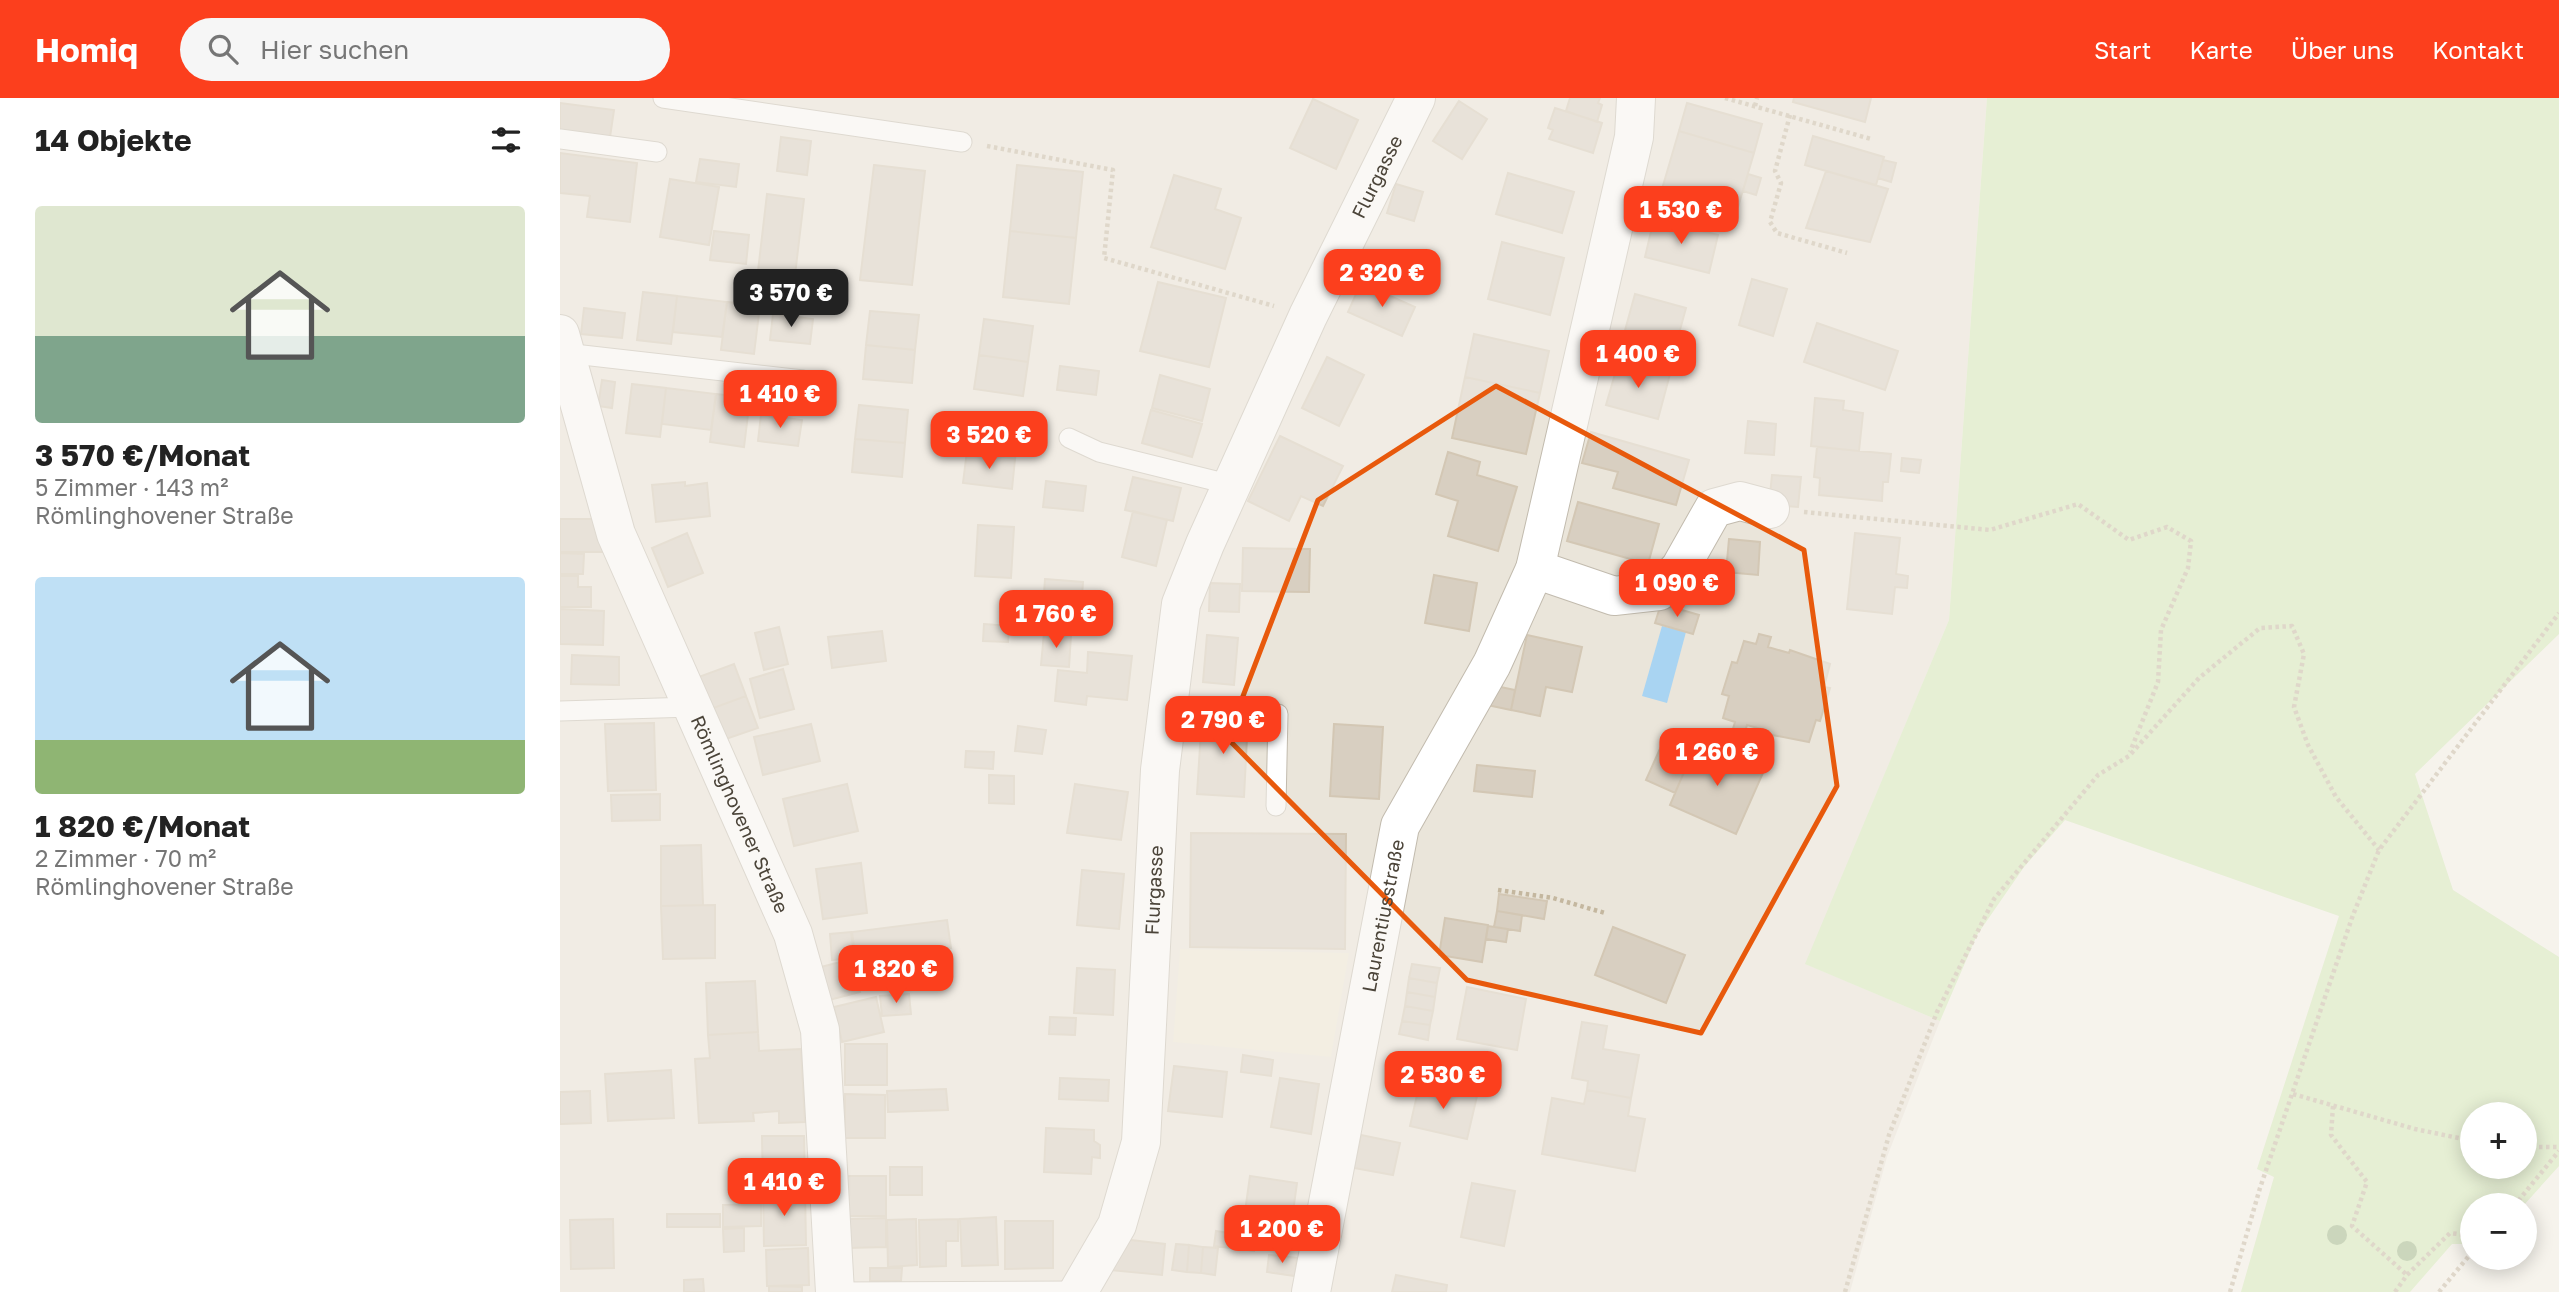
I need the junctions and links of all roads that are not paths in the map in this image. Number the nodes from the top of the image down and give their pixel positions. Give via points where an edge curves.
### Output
1 (663, 98) edge
2 (1416, 98) edge
3 (1636, 98) edge
4 (560, 139) edge
5 (962, 142) road end
6 (657, 152) dead end
7 (563, 343) edge
8 (803, 380) dead end
9 (1069, 438) dead end
10 (1232, 485) junction
11 (1770, 509) road end
12 (1535, 569) junction
13 (1167, 706) junction
14 (692, 707) junction
15 (560, 711) edge
16 (1276, 806) dead end
17 (835, 1292) edge
18 (1082, 1292) edge
19 (1311, 1292) edge

1 - 5 lane
2 - 10 street, Flurgasse via 1308,316
3 - 12 street, Laurentiusstraße via 1634,137
4 - 6 lane
7 - 8 lane, Römlinghovener Straße
7 - 14 street, Römlinghovener Straße via 616,534
9 - 10 lane via 1099,452
10 - 13 street, Flurgasse via 1181,604
11 - 12 street via 1740,501 1714,508 1680,568 1659,590 1614,596
12 - 19 street, Laurentiusstraße via 1492,664 1400,826
13 - 16 lane via 1278,714
13 - 18 street, Flurgasse via 1141,1142 1117,1225
14 - 15 lane
14 - 17 street, Römlinghovener Straße via 793,933 820,1030
17 - 18 lane

